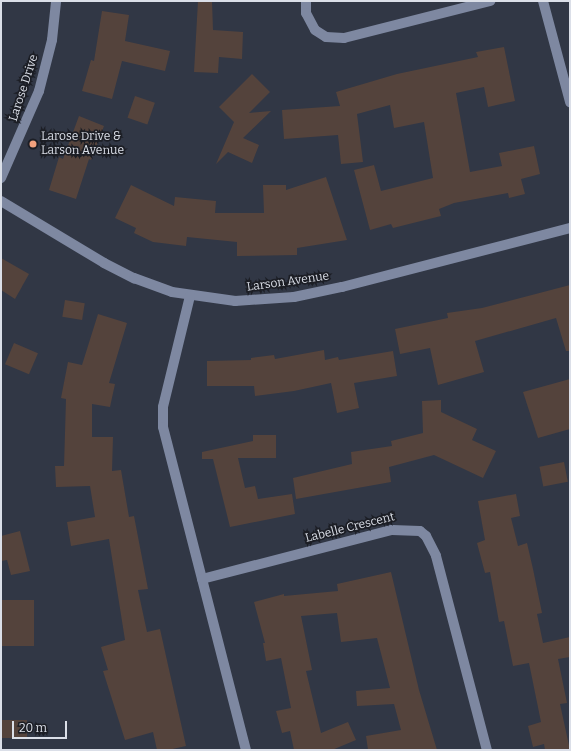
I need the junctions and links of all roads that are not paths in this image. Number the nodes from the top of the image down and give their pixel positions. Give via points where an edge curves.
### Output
1 (56, 1) edge
2 (306, 1) edge
3 (490, 1) edge
4 (543, 1) edge
5 (570, 102) edge
6 (1, 178) edge
7 (1, 201) edge
8 (570, 228) edge
9 (190, 296) junction
10 (202, 579) junction
11 (246, 750) edge
12 (487, 750) edge

1 - 6 street, Larose Drive via 52,40 39,91
2 - 3 street via 306,13 316,30 335,38 355,36
4 - 5 street
7 - 9 street, Larson Avenue via 118,270 172,292
8 - 9 street, Larson Avenue via 302,295 234,301
9 - 10 street via 163,417 165,440
10 - 11 street
10 - 12 street, Labelle Crescent via 392,530 420,531 426,536 436,556

